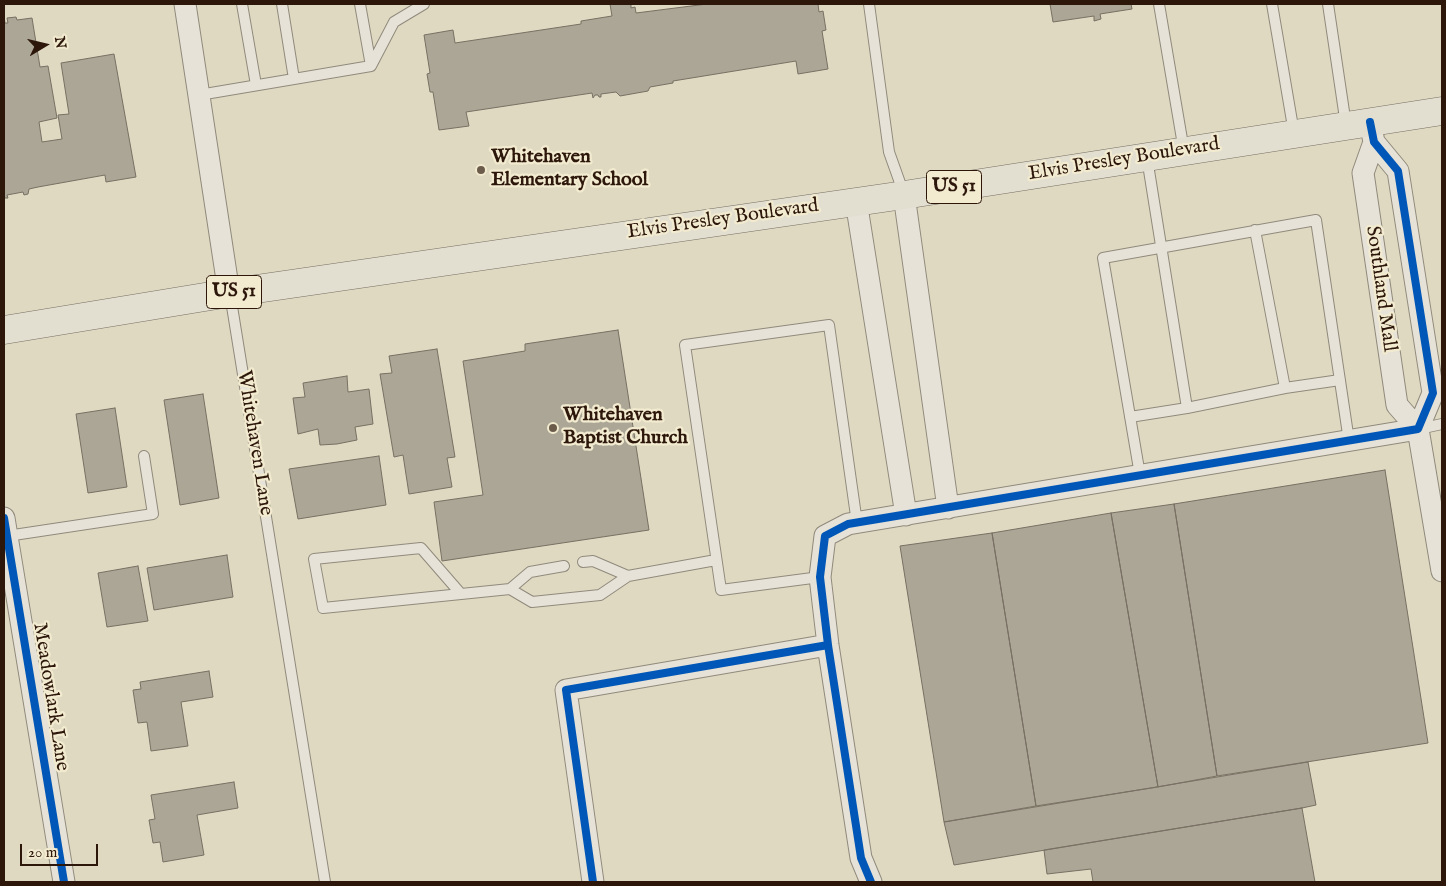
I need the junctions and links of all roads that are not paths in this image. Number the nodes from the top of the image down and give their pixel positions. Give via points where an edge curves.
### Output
1 (185, 4) edge
2 (242, 4) edge
3 (282, 4) edge
4 (360, 4) edge
5 (424, 4) edge
6 (869, 4) edge
7 (1159, 4) edge
8 (1272, 4) edge
9 (1328, 4) edge
10 (371, 66) junction
11 (294, 79) junction
12 (253, 86) junction
13 (199, 95) junction
14 (1442, 111) edge
15 (1364, 130) junction
16 (1294, 134) junction
17 (1184, 151) junction
18 (1147, 157) junction
19 (904, 194) junction
20 (856, 202) junction
21 (1255, 230) junction
22 (1161, 247) junction
23 (230, 293) junction
24 (4, 330) edge
25 (1340, 380) junction
26 (1286, 388) junction
27 (1187, 408) junction
28 (1130, 417) junction
29 (1442, 424) edge
30 (1418, 429) junction
31 (1349, 440) junction
32 (144, 456) dead end
33 (1140, 475) junction
34 (948, 508) junction
35 (906, 515) junction
36 (857, 523) junction
37 (5, 528) edge
38 (716, 560) junction
39 (584, 562) dead end
40 (564, 566) dead end
41 (1442, 571) edge
42 (628, 576) junction
43 (820, 577) junction
44 (510, 589) junction
45 (461, 594) junction
46 (828, 645) junction
47 (64, 882) edge
48 (325, 882) edge
49 (593, 882) edge
50 (871, 882) edge

1 - 13 street, Whitehaven Lane
2 - 12 lane
3 - 11 lane
4 - 10 lane
5 - 10 lane via 394,22
6 - 19 lane via 889,152
7 - 17 lane
8 - 16 lane
9 - 15 lane
10 - 11 lane
11 - 12 lane
12 - 13 lane
13 - 23 street, Whitehaven Lane
14 - 15 main road, Elvis Presley Boulevard / US 51
15 - 16 main road, Elvis Presley Boulevard / US 51
15 - 30 street, Southland Mall via 1363,173 1397,404
15 - 30 street, Southland Mall via 1398,171 1433,393
16 - 17 main road, Elvis Presley Boulevard / US 51
17 - 18 main road, Elvis Presley Boulevard / US 51
18 - 19 main road, Elvis Presley Boulevard / US 51
18 - 22 lane
19 - 20 main road, Elvis Presley Boulevard / US 51
19 - 34 street
20 - 23 main road, Elvis Presley Boulevard / US 51
20 - 35 street
21 - 22 lane
21 - 25 lane via 1316,220
21 - 26 lane
22 - 27 lane
22 - 28 lane via 1103,258
23 - 24 main road, Elvis Presley Boulevard / US 51
23 - 48 lane, Whitehaven Lane
25 - 26 lane
25 - 31 lane
26 - 27 lane
27 - 28 lane
28 - 33 lane
29 - 30 lane
30 - 31 street
30 - 41 street
31 - 33 street
32 - 37 lane via 153,514
33 - 34 street
34 - 35 street
35 - 36 street
36 - 38 lane via 830,325 685,345
36 - 43 street via 825,536
37 - 47 street, Meadowlark Lane
38 - 42 lane
38 - 43 lane via 721,590
39 - 42 lane via 593,561
40 - 44 lane via 530,572
42 - 44 lane via 600,595 532,602
43 - 46 street
44 - 45 lane
45 - 45 lane via 421,548 314,559 323,608
46 - 49 street via 566,690
46 - 50 street via 861,858

